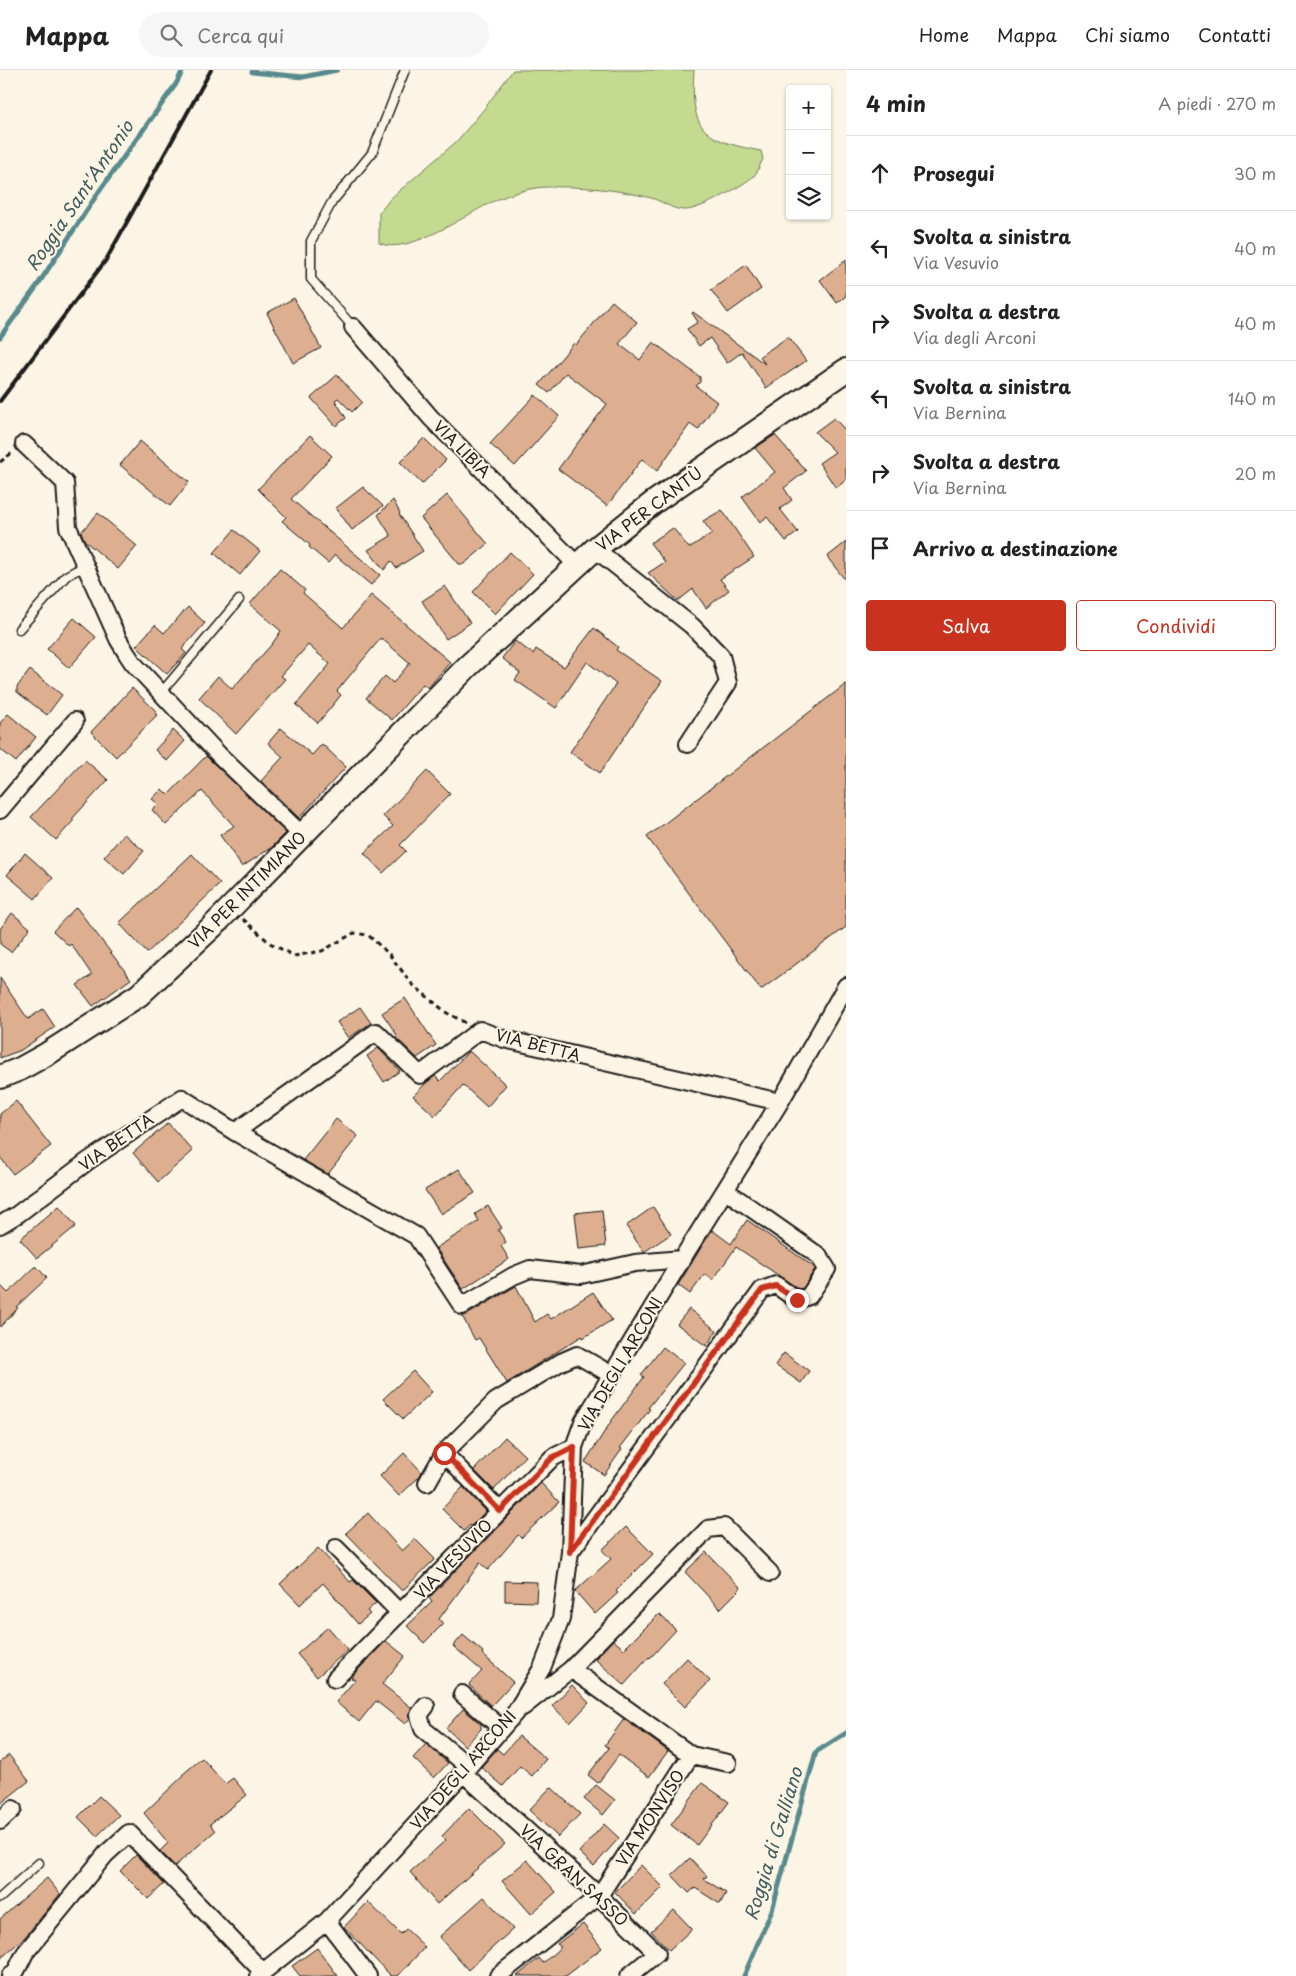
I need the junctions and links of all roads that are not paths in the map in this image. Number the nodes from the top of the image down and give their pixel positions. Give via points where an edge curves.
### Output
1 (405, 70) edge
2 (353, 327) joint
3 (846, 370) edge
4 (24, 444) dead end
5 (595, 549) junction
6 (577, 565) junction
7 (87, 569) junction
8 (239, 600) dead end
9 (19, 629) dead end
10 (467, 667) joint
11 (161, 693) junction
12 (75, 721) dead end
13 (688, 744) dead end
14 (0, 810) edge
15 (302, 836) junction
16 (846, 986) edge
17 (0, 1077) edge
18 (780, 1102) junction
19 (235, 1132) junction
20 (725, 1190) junction
21 (0, 1225) edge
22 (682, 1259) junction
23 (612, 1375) junction
24 (574, 1447) junction
25 (444, 1453) junction
26 (427, 1483) dead end
27 (500, 1511) junction
28 (336, 1548) dead end
29 (570, 1552) junction
30 (770, 1574) dead end
31 (400, 1613) junction
32 (572, 1669) junction
33 (336, 1679) dead end
34 (462, 1694) dead end
35 (426, 1706) dead end
36 (515, 1712) junction
37 (501, 1728) junction
38 (691, 1755) junction
39 (728, 1763) dead end
40 (465, 1770) junction
41 (13, 1809) dead end
42 (0, 1820) edge
43 (39, 1862) dead end
44 (599, 1896) junction
45 (0, 1898) edge
46 (327, 1921) junction
47 (261, 1974) edge
48 (10, 1976) edge
49 (368, 1976) edge
50 (498, 1976) edge
51 (630, 1976) edge

1 - 2 lane via 372,153 332,202 311,241 311,279
2 - 6 street, VIA LIBIA via 431,418
3 - 5 street, VIA PER CANTÙ via 654,502
4 - 7 street via 65,484 68,527
5 - 6 street, VIA PER CANTÙ
5 - 13 street via 692,626 721,656 728,683
6 - 10 street, VIA PER CANTÙ
7 - 9 lane via 66,576
7 - 11 street via 126,654
8 - 11 lane
10 - 15 street, VIA PER INTIMIANO
11 - 15 street
12 - 14 street
15 - 17 street, VIA PER INTIMIANO via 139,995 47,1054
16 - 18 street, VIA DEGLI ARCONI
18 - 19 street, VIA BETTA via 480,1030 420,1075 376,1032
18 - 20 street, VIA DEGLI ARCONI
19 - 21 street, VIA BETTA via 182,1098
19 - 22 street, VIA BETTA via 416,1236 462,1306 530,1269 581,1275 635,1263
20 - 22 street, VIA DEGLI ARCONI
20 - 29 street via 819,1256 827,1269 809,1296 797,1300 776,1286 762,1290
22 - 23 street, VIA DEGLI ARCONI
23 - 24 street, VIA DEGLI ARCONI via 583,1422
23 - 25 street via 577,1356 561,1362 496,1401
24 - 27 street, VIA VESUVIO via 552,1458
24 - 29 street, VIA DEGLI ARCONI
25 - 26 street
25 - 27 street
27 - 31 street, VIA VESUVIO
28 - 31 street, VIA VESUVIO
29 - 36 street, VIA DEGLI ARCONI via 561,1620 542,1668
30 - 32 street via 724,1528 708,1529
31 - 33 street, VIA VESUVIO
32 - 36 street
32 - 38 street, VIA MONVISO
34 - 37 street
35 - 40 street, VIA GRAN SASSO via 419,1714 423,1729
36 - 37 street, VIA DEGLI ARCONI
37 - 40 street, VIA DEGLI ARCONI
38 - 39 street
38 - 44 street, VIA MONVISO
40 - 44 street, VIA GRAN SASSO
40 - 46 street, VIA DEGLI ARCONI
41 - 42 street
43 - 45 lane
44 - 50 street, VIA MONVISO
44 - 51 street, VIA GRAN SASSO via 657,1953
46 - 47 street, VIA DEGLI ARCONI
46 - 49 street
47 - 48 street via 129,1832 106,1854

